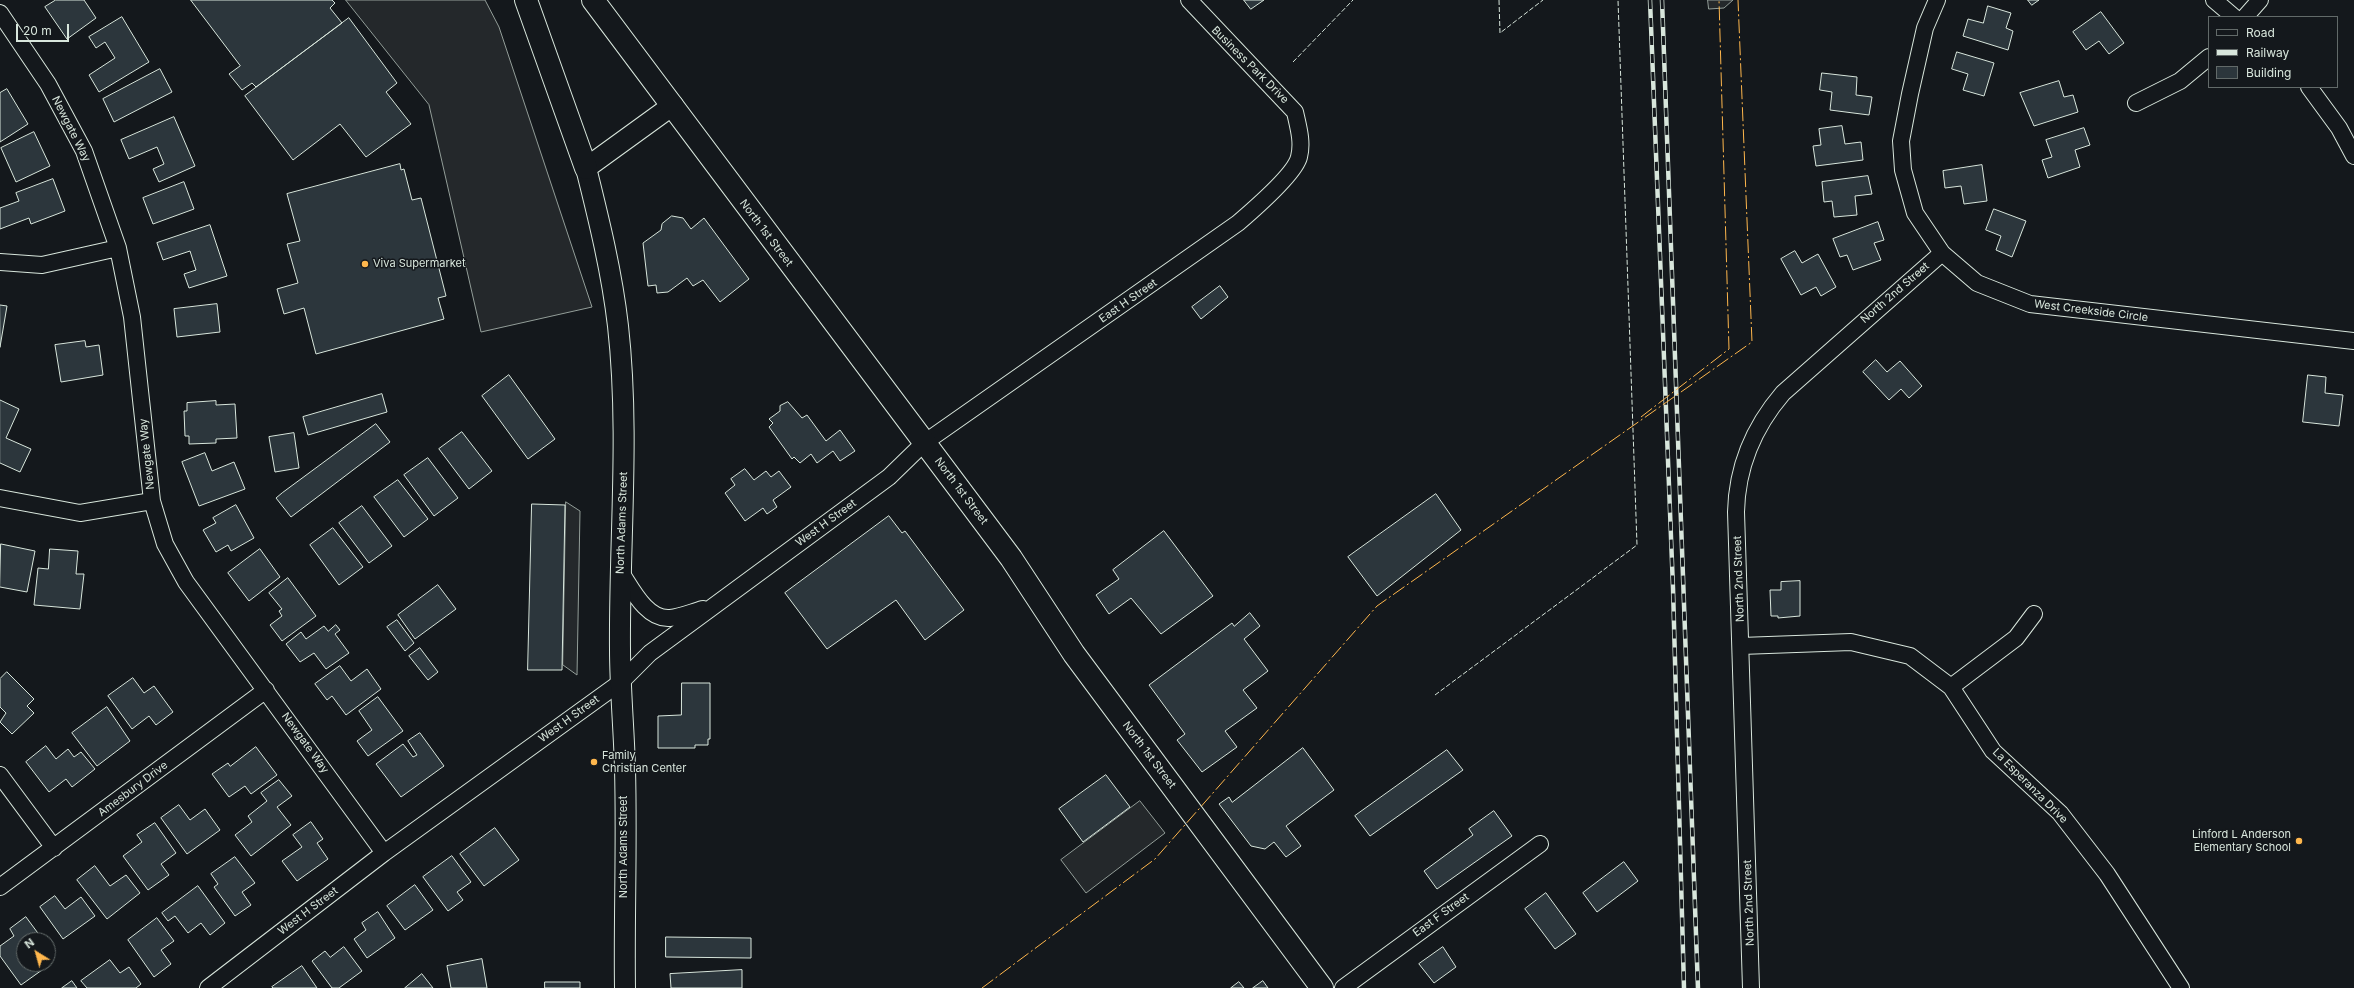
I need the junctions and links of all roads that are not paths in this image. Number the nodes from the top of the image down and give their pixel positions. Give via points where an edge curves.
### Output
1 (526, 0) edge
2 (593, 0) edge
3 (1189, 0) edge
4 (1937, 0) edge
5 (2214, 0) edge
6 (2260, 0) edge
7 (0, 13) edge
8 (2233, 16) edge
9 (2246, 16) edge
10 (2208, 58) edge
11 (2310, 88) edge
12 (2136, 103) dead end
13 (672, 105) junction
14 (1300, 135) joint
15 (2354, 156) edge
16 (586, 168) junction
17 (118, 248) junction
18 (1942, 253) junction
19 (0, 262) edge
20 (2354, 341) edge
21 (924, 443) junction
22 (0, 498) edge
23 (152, 501) junction
24 (620, 571) junction
25 (712, 606) junction
26 (2034, 614) dead end
27 (1741, 646) junction
28 (621, 682) junction
29 (1951, 687) junction
30 (266, 690) junction
31 (0, 776) edge
32 (1540, 844) dead end
33 (54, 848) junction
34 (384, 854) junction
35 (0, 888) edge
36 (208, 988) edge
37 (625, 988) edge
38 (1322, 988) edge
39 (1343, 988) edge
40 (1751, 988) edge
41 (2181, 988) edge

1 - 16 main road
2 - 13 main road, North 1st Street
3 - 14 street, Business Park Drive via 1240,56 1286,101 1295,112
4 - 18 street, West Creekside Circle via 1924,28 1902,141 1903,170 1915,213
5 - 8 street
6 - 9 street
7 - 17 street, Newgate Way via 48,84 84,151
10 - 12 street via 2180,81
11 - 15 street via 2339,128
13 - 16 street
13 - 21 main road, North 1st Street
14 - 21 street, East H Street via 1299,158 1274,190 1238,223
16 - 24 street, North Adams Street via 603,236 618,326 625,485
17 - 19 street via 42,265
17 - 23 street, Newgate Way via 132,317
18 - 20 street, West Creekside Circle via 1977,283 2030,304
18 - 27 street, North 2nd Street via 1788,389 1762,421 1741,468 1737,498
21 - 25 street, West H Street via 889,477
21 - 38 main road, North 1st Street via 1011,558 1074,654
22 - 23 street via 80,512
23 - 30 street, Newgate Way via 165,544 186,582
24 - 25 street via 643,604 658,615 669,618
24 - 28 street, North Adams Street
25 - 28 street, West H Street via 650,653
26 - 29 street via 2016,638
27 - 29 street, La Esperanza Drive via 1850,642 1910,656
27 - 40 street, North 2nd Street
28 - 34 street, West H Street
28 - 37 street, North Adams Street via 625,770
29 - 41 street, La Esperanza Drive via 1993,751 2060,813 2108,874
30 - 33 street, Amesbury Drive
30 - 34 street, Newgate Way
31 - 33 street
32 - 39 street, East F Street
33 - 35 street, Amesbury Drive
34 - 36 street, West H Street

